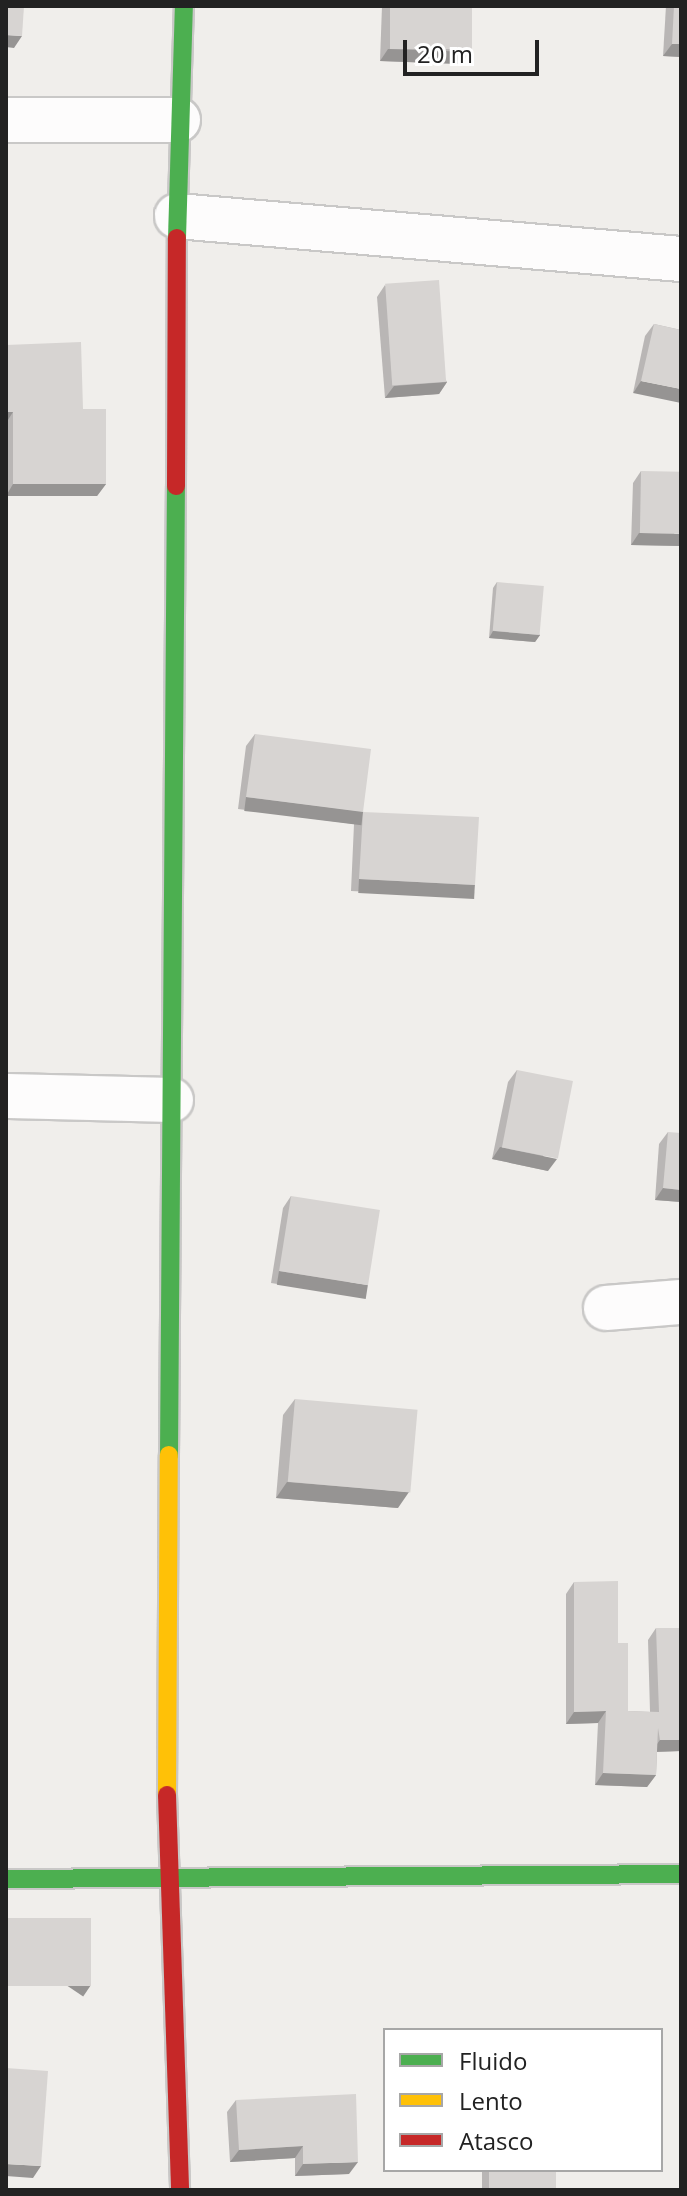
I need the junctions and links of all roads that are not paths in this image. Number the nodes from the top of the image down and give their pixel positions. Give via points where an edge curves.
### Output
1 (184, 6) edge
2 (6, 120) edge
3 (178, 120) junction
4 (177, 216) junction
5 (681, 259) edge
6 (6, 1096) edge
7 (171, 1100) junction
8 (681, 1302) edge
9 (606, 1308) dead end
10 (681, 1874) edge
11 (6, 1879) edge
12 (166, 1879) junction
13 (180, 2190) edge

1 - 3 street
2 - 3 street
3 - 4 street
4 - 5 street
4 - 7 street
6 - 7 street
7 - 12 street
8 - 9 street
10 - 12 street
11 - 12 street
12 - 13 street

